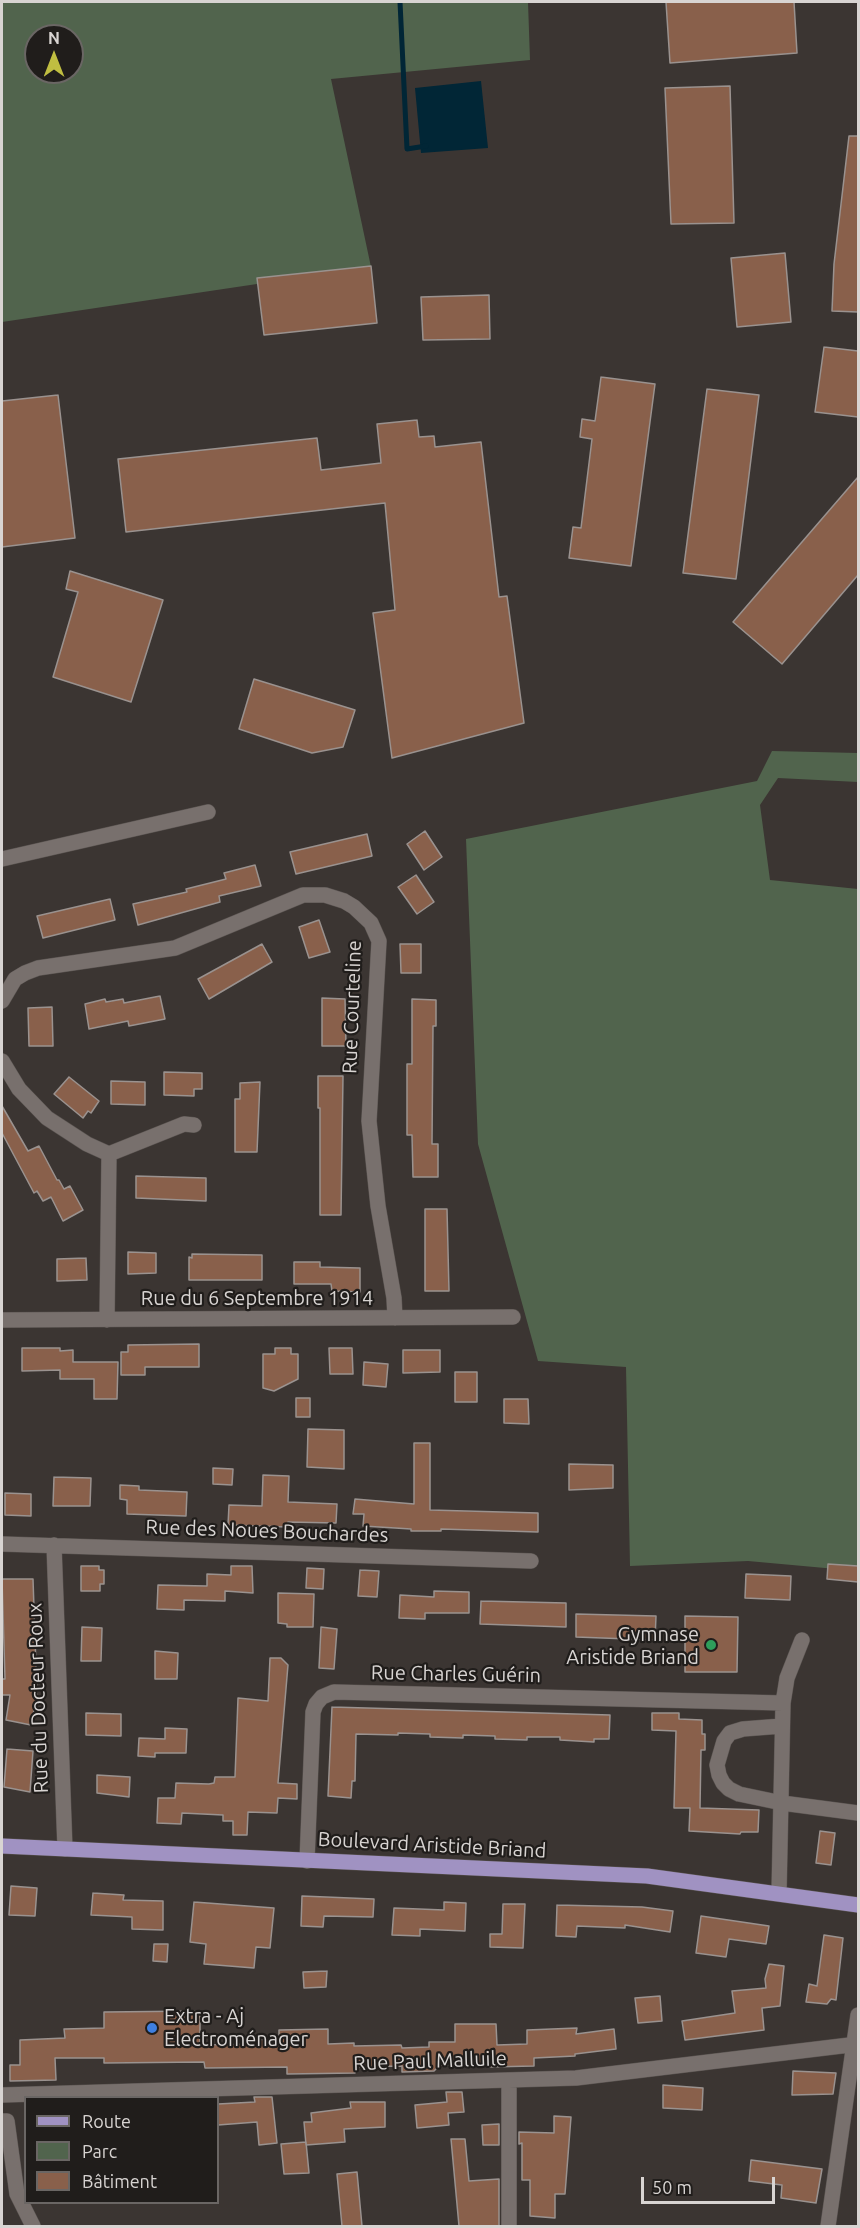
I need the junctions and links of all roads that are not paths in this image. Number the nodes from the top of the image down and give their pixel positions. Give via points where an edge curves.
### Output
1 (208, 812) dead end
2 (2, 859) edge
3 (2, 1001) edge
4 (2, 1061) edge
5 (194, 1125) dead end
6 (109, 1154) junction
7 (513, 1317) dead end
8 (395, 1318) junction
9 (2, 1320) edge
10 (107, 1320) junction
11 (2, 1544) edge
12 (54, 1545) junction
13 (531, 1561) dead end
14 (802, 1640) dead end
15 (783, 1702) junction
16 (782, 1726) junction
17 (782, 1803) junction
18 (858, 1813) edge
19 (2, 1846) edge
20 (65, 1849) junction
21 (307, 1860) junction
22 (779, 1893) junction
23 (858, 1905) edge
24 (858, 2015) edge
25 (856, 2044) edge
26 (509, 2080) junction
27 (2, 2095) edge
28 (2, 2121) edge
29 (33, 2226) edge
30 (509, 2226) edge
31 (828, 2226) edge

1 - 2 street
3 - 8 street, Rue Courteline via 15,979 38,968 175,948 303,895 325,895 354,907 371,923 379,941 369,1121
4 - 6 street via 19,1089 47,1118
5 - 6 street via 184,1124
6 - 10 street
7 - 8 street, Rue du 6 Septembre 1914
8 - 10 street, Rue du 6 Septembre 1914
9 - 10 street, Rue du 6 Septembre 1914
11 - 12 street, Rue des Noues Bouchardes
12 - 13 street, Rue des Noues Bouchardes
12 - 20 street, Rue du Docteur Roux
14 - 15 street via 787,1678
15 - 16 street
15 - 21 street, Rue Charles Guérin via 334,1692 322,1697 313,1712
16 - 17 street
16 - 17 street via 730,1733 717,1765 729,1789
17 - 18 street
17 - 22 street
19 - 20 main road, Boulevard Aristide Briand
20 - 21 main road, Boulevard Aristide Briand
21 - 22 main road, Boulevard Aristide Briand via 647,1876
22 - 23 main road, Boulevard Aristide Briand
24 - 25 street
25 - 26 street, Rue Paul Malluile via 576,2078
25 - 31 street
26 - 27 street, Rue Paul Malluile
26 - 30 street
28 - 29 street via 8,2121 17,2194

